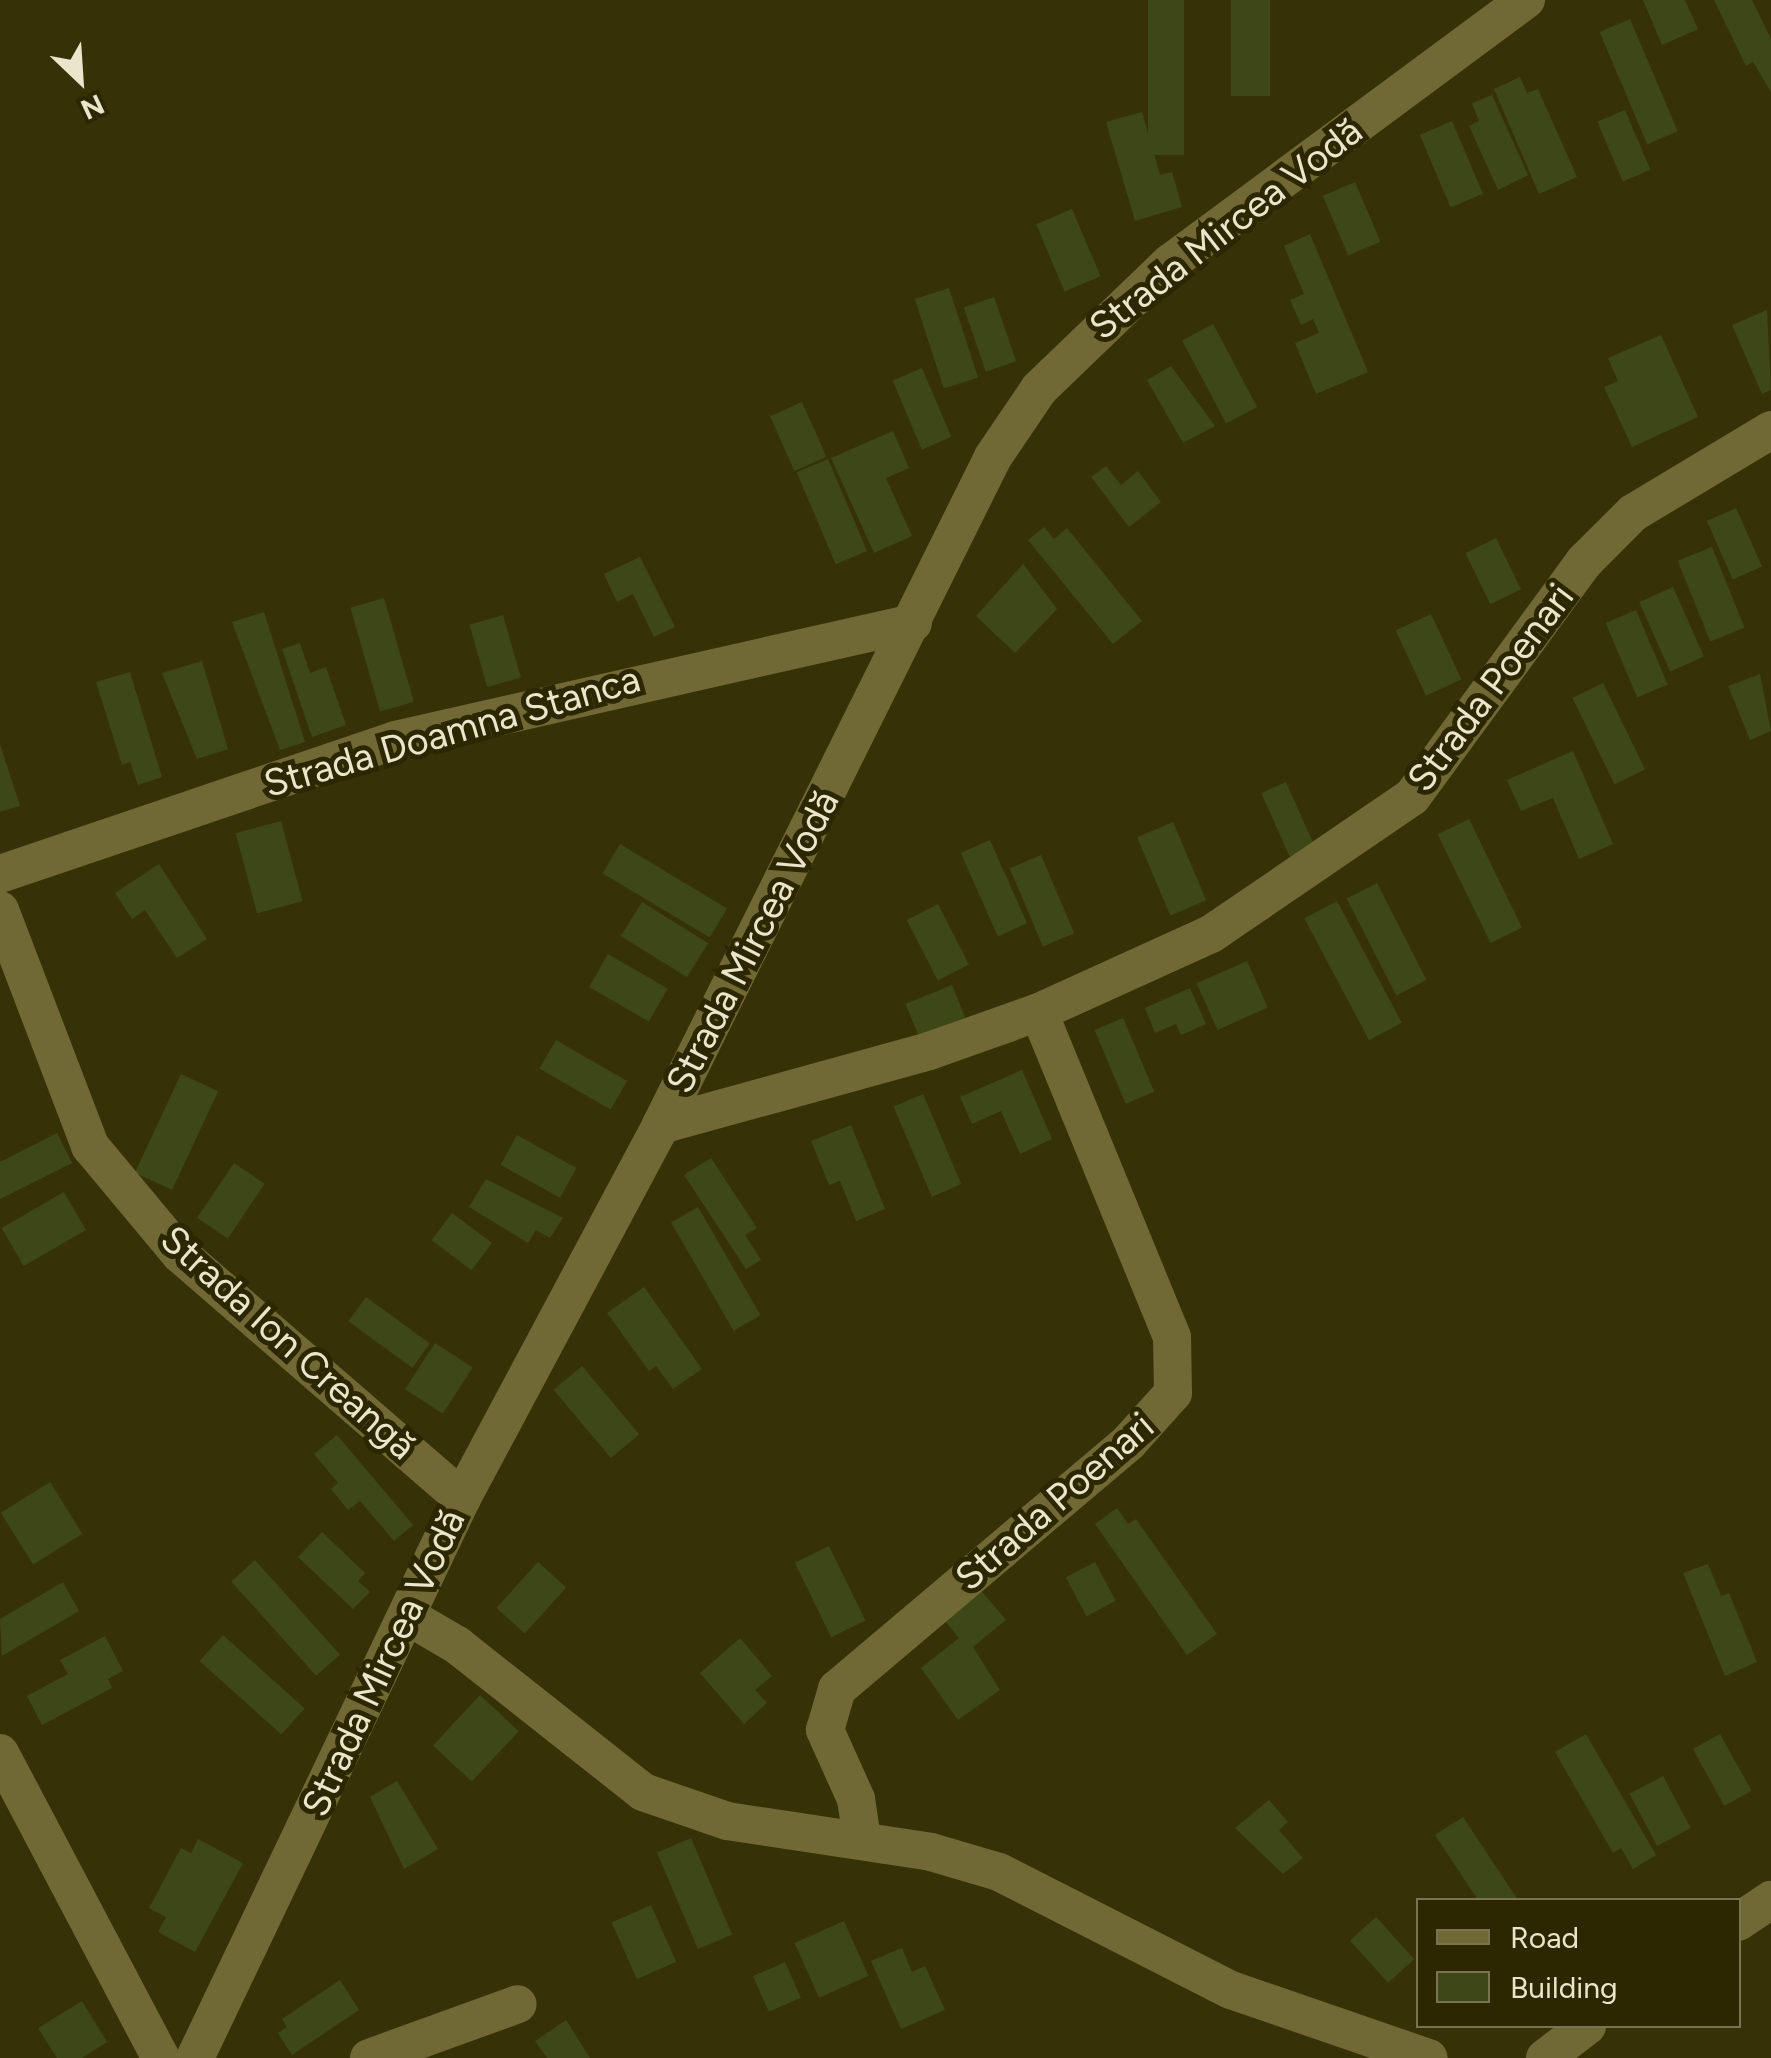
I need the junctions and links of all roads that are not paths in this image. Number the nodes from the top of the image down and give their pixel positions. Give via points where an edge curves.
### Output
1 (1526, 0) edge
2 (1771, 430) edge
3 (912, 623) junction
4 (0, 874) edge
5 (0, 910) edge
6 (1039, 1012) junction
7 (662, 1125) junction
8 (462, 1498) junction
9 (409, 1617) junction
10 (0, 1753) edge
11 (862, 1839) junction
12 (1771, 1900) edge
13 (1741, 1920) edge
14 (518, 2004) dead end
15 (1584, 2028) edge
16 (161, 2058) edge
17 (195, 2058) edge
18 (368, 2058) edge
19 (1429, 2058) edge
20 (1545, 2058) edge

1 - 3 street, Strada Mircea Vodă via 1170,263 1087,336 1039,389 993,458
2 - 6 street, Strada Poenari via 1634,514 1585,560 1442,766 1356,842 1211,934
3 - 4 street, Strada Doamna Stanca via 394,740
3 - 7 street, Strada Mircea Vodă
5 - 8 street, Strada Ion Creangă via 90,1146 180,1254
6 - 7 street, Strada Poenari
6 - 11 street, Strada Poenari via 1172,1337 1174,1392 1128,1442 837,1688 826,1730 856,1799
7 - 8 street, Strada Mircea Vodă
8 - 9 street, Strada Mircea Vodă
9 - 11 street via 458,1645 643,1792 726,1821
9 - 17 street, Strada Mircea Vodă
10 - 16 street
11 - 19 street via 999,1872 1231,1990
12 - 13 street
14 - 18 street
15 - 20 street

